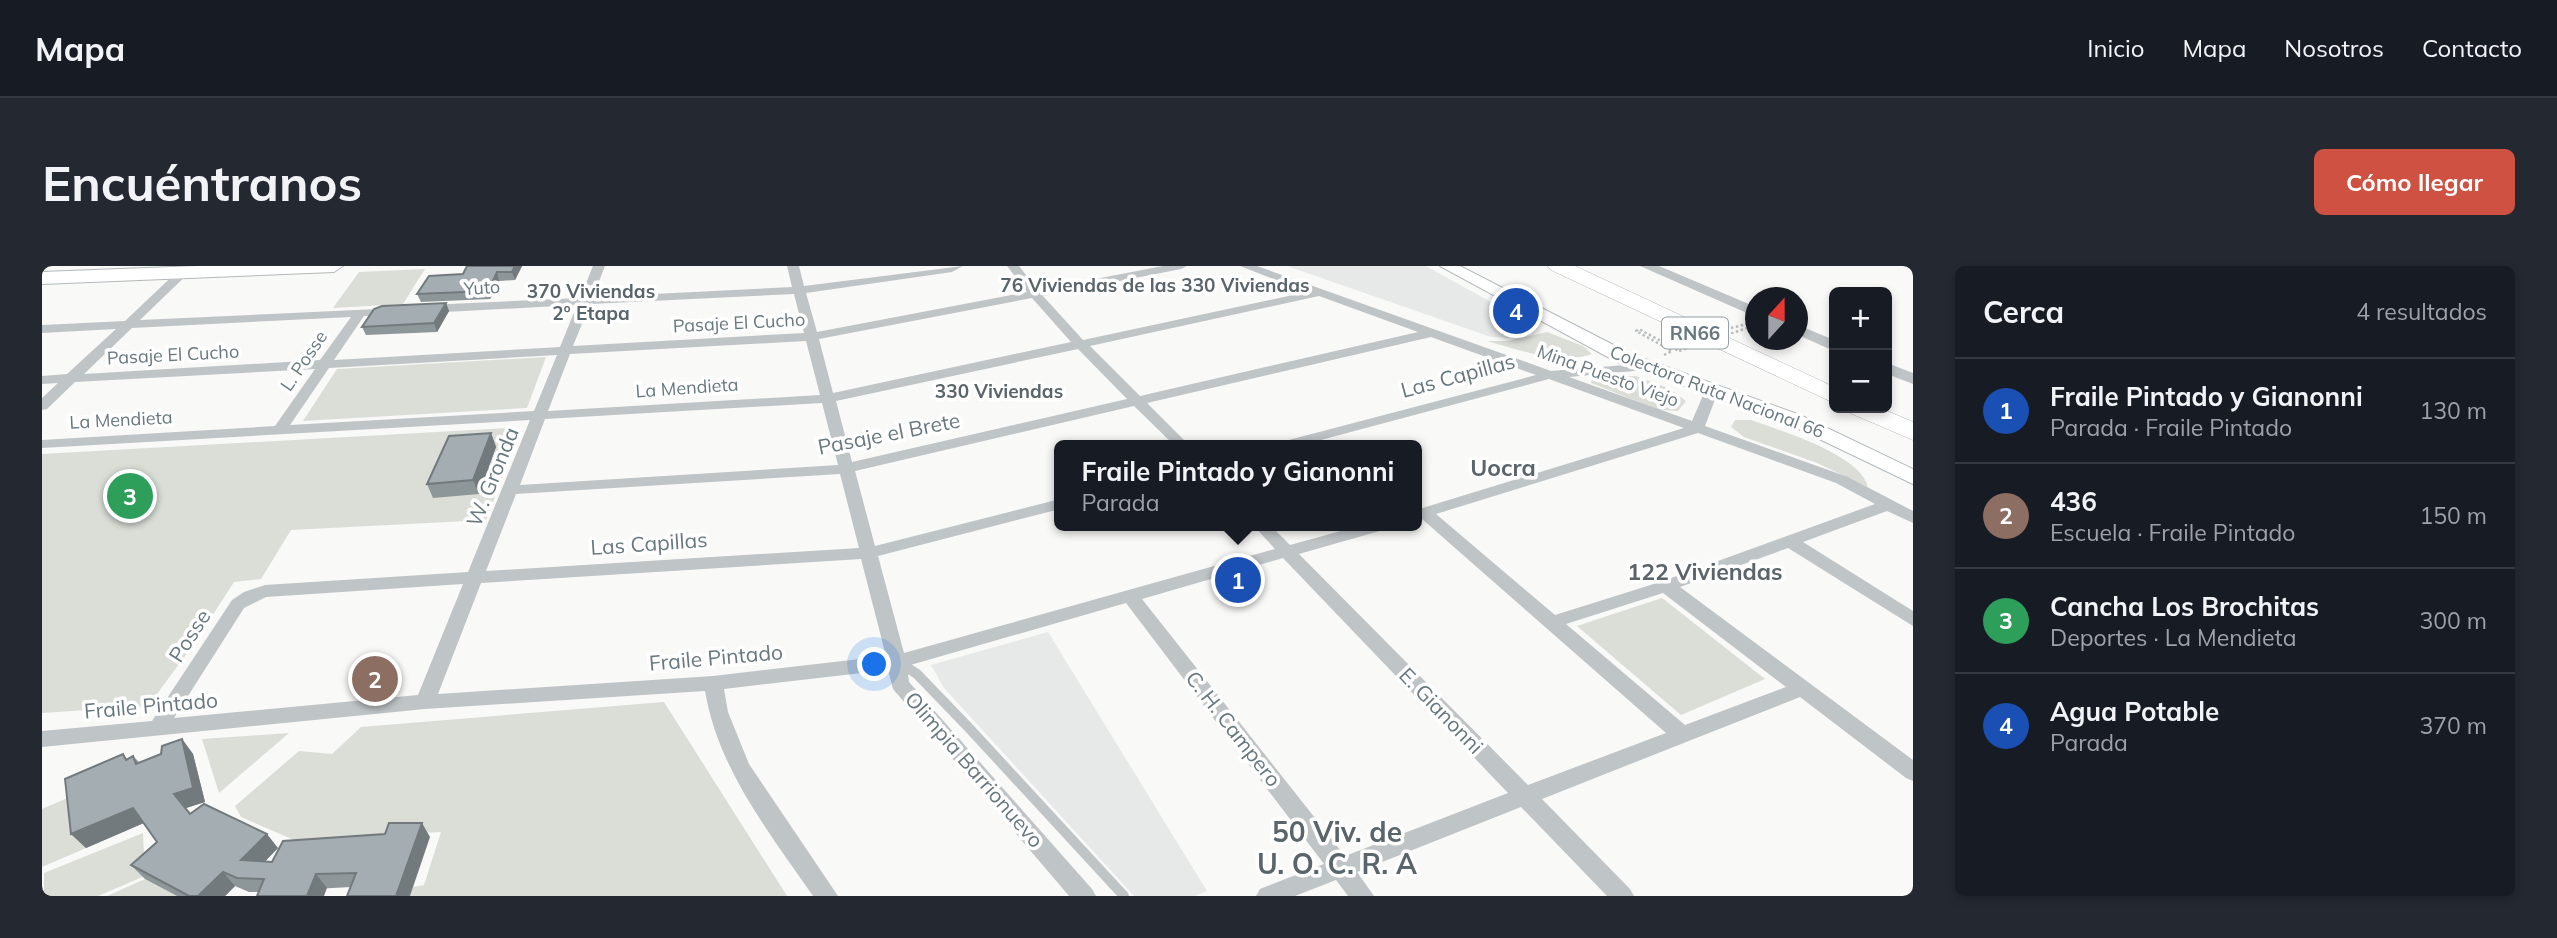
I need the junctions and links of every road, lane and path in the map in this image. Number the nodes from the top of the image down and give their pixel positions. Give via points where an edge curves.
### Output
1 (334, 266) edge
2 (599, 266) edge
3 (793, 266) edge
4 (957, 266) edge
5 (1013, 266) edge
6 (1181, 266) edge
7 (1246, 266) edge
8 (1448, 266) edge
9 (1558, 266) edge
10 (1585, 266) edge
11 (1647, 266) edge
12 (186, 269) edge
13 (42, 278) edge
14 (799, 290) junction
15 (1323, 292) junction
16 (1034, 294) junction
17 (585, 299) junction
18 (359, 314) junction
19 (1745, 315) edge
20 (1745, 323) edge
21 (126, 324) junction
22 (1745, 324) edge
23 (42, 329) edge
24 (1722, 331) junction
25 (1434, 332) junction
26 (1808, 335) edge
27 (810, 337) junction
28 (1829, 344) edge
29 (1082, 346) junction
30 (568, 350) junction
31 (1665, 354) dead end
32 (325, 365) junction
33 (1645, 366) junction
34 (1892, 370) edge
35 (1550, 375) junction
36 (71, 379) junction
37 (1829, 379) edge
38 (1913, 379) edge
39 (42, 380) edge
40 (1712, 389) junction
41 (1829, 394) edge
42 (826, 399) junction
43 (1137, 400) junction
44 (42, 406) edge
45 (1892, 407) edge
46 (1871, 413) edge
47 (1913, 416) edge
48 (541, 417) junction
49 (280, 429) junction
50 (1696, 429) junction
51 (1913, 432) edge
52 (1177, 440) edge
53 (1305, 440) edge
54 (42, 444) edge
55 (844, 469) junction
56 (1913, 477) edge
57 (510, 490) junction
58 (1054, 505) edge
59 (1888, 505) junction
60 (1422, 514) edge
61 (1422, 515) edge
62 (1913, 518) edge
63 (1267, 531) edge
64 (1358, 531) edge
65 (1788, 540) junction
66 (1286, 550) junction
67 (868, 553) junction
68 (476, 578) junction
69 (1667, 586) junction
70 (1130, 596) junction
71 (238, 604) joint
72 (1913, 620) edge
73 (1552, 622) junction
74 (897, 662) junction
75 (713, 683) junction
76 (1800, 688) junction
77 (425, 702) junction
78 (157, 729) junction
79 (1681, 734) junction
80 (42, 739) edge
81 (1913, 772) edge
82 (1524, 796) junction
83 (1339, 867) junction
84 (826, 896) edge
85 (1084, 896) edge
86 (1124, 896) edge
87 (1268, 896) edge
88 (1362, 896) edge
89 (1622, 896) edge

1 - 12 main road
2 - 17 street, W. Gronda
3 - 14 street, Olimpia Barrionuevo
4 - 14 street, Yuto
5 - 16 street
6 - 16 street, Pasaje El Cucho
7 - 15 street, Mina Puesto Viejo
8 - 33 main road, Colectora Ruta Nacional 66
9 - 41 highway, RN66
10 - 24 highway, RN66
11 - 19 street
12 - 13 main road
12 - 21 street
14 - 17 street, Yuto
14 - 27 street, Olimpia Barrionuevo
15 - 25 street, Mina Puesto Viejo
15 - 29 street, La Mendieta
16 - 27 street, Pasaje El Cucho
16 - 29 street
17 - 18 street, Yuto
17 - 30 street, W. Gronda
18 - 21 street, Yuto
18 - 32 street, L. Posse
20 - 24 path
21 - 23 street, Yuto
21 - 36 street
22 - 31 path, bridge via 1679,351 1636,331 1672,351
24 - 37 highway, RN66
25 - 35 street, Mina Puesto Viejo
25 - 43 street, Pasaje el Brete
26 - 28 street
27 - 30 street, Pasaje El Cucho
27 - 42 street, Olimpia Barrionuevo
29 - 42 street, La Mendieta
29 - 43 street
30 - 32 street, Pasaje El Cucho
30 - 48 street, W. Gronda
32 - 36 street, Pasaje El Cucho
32 - 49 street, L. Posse
33 - 35 street, Las Capillas
33 - 40 main road, Colectora Ruta Nacional 66
34 - 38 street
35 - 50 street, Mina Puesto Viejo
35 - 53 street, Las Capillas
36 - 39 street, Pasaje El Cucho
36 - 44 street
40 - 50 street
40 - 56 main road, Colectora Ruta Nacional 66 via 1809,426
42 - 48 street, La Mendieta
42 - 55 street, Olimpia Barrionuevo
43 - 52 street
43 - 55 street, Pasaje el Brete
45 - 47 highway
46 - 51 highway
48 - 49 street, La Mendieta
48 - 57 street, W. Gronda
49 - 54 street, La Mendieta
50 - 59 street, Mina Puesto Viejo via 1842,480
50 - 60 street
55 - 57 street, Pasaje el Brete
55 - 67 street, Olimpia Barrionuevo
57 - 68 street, W. Gronda
58 - 67 street, Las Capillas
59 - 62 street, Mina Puesto Viejo
59 - 65 street
61 - 73 street
63 - 66 street, E. Gianonni
64 - 66 street, Fraile Pintado
65 - 69 street
65 - 72 street
66 - 70 street, Fraile Pintado
66 - 82 street, E. Gianonni
67 - 68 street, Las Capillas
67 - 74 street, Olimpia Barrionuevo
68 - 71 street, Las Capillas via 265,591
68 - 77 street, W. Gronda
69 - 73 street
69 - 76 street
70 - 74 street, Fraile Pintado
70 - 83 street, C. H. Campero
71 - 78 street, Posse
73 - 79 street
74 - 75 street, Fraile Pintado
74 - 85 street, Olimpia Barrionuevo via 900,684
74 - 86 lane via 917,674
75 - 77 street, Fraile Pintado
75 - 84 street via 719,725 738,764
76 - 79 street
76 - 81 street
77 - 78 street, Fraile Pintado
78 - 80 street, Fraile Pintado
79 - 82 street
82 - 83 street
82 - 89 street, E. Gianonni
83 - 87 street
83 - 88 street, C. H. Campero

